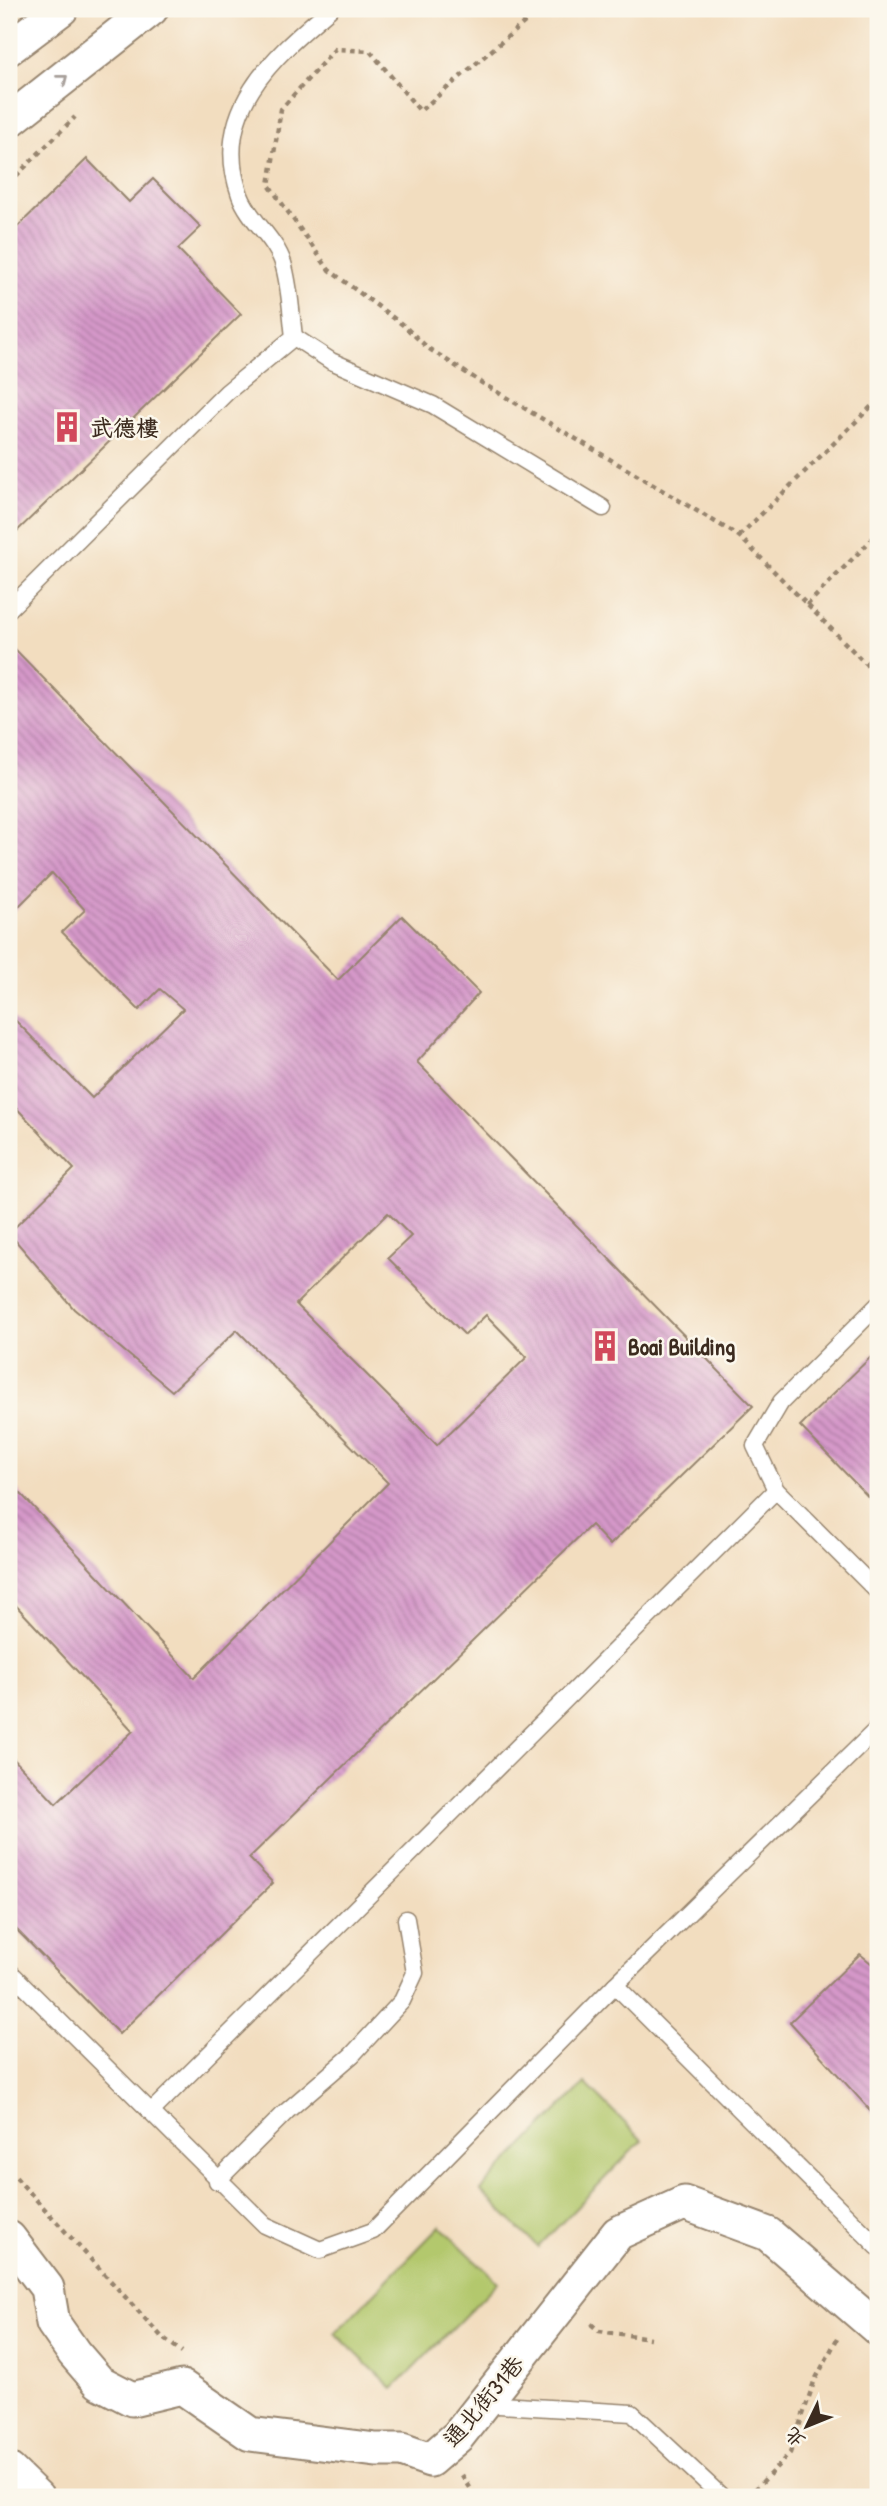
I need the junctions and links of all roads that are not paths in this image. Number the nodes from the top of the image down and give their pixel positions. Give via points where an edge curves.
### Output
1 (61, 9) edge
2 (151, 9) edge
3 (330, 9) edge
4 (9, 48) edge
5 (9, 121) edge
6 (294, 337) junction
7 (603, 508) dead end
8 (9, 609) edge
9 (878, 1305) edge
10 (776, 1490) junction
11 (878, 1592) edge
12 (878, 1728) edge
13 (406, 1919) dead end
14 (9, 1970) edge
15 (615, 1985) junction
16 (152, 2111) junction
17 (217, 2180) junction
18 (9, 2238) edge
19 (878, 2247) edge
20 (878, 2329) edge
21 (483, 2404) junction
22 (9, 2470) edge
23 (37, 2497) edge
24 (722, 2497) edge

1 - 4 street
5 -> 2 street
3 - 6 lane via 274,59 247,95 230,145 240,197 283,262
6 - 7 lane via 331,361 433,405
6 - 8 lane via 227,392
9 - 10 lane via 781,1402 755,1446
10 - 11 lane
10 - 16 lane
12 - 15 lane
13 - 17 lane via 415,1973 402,2001 352,2055 287,2110
14 - 16 lane
15 - 17 lane via 373,2231 320,2250 265,2225
15 - 19 lane
16 - 17 lane
18 - 21 street, 通北街31巷 via 47,2288 53,2322 74,2353 99,2382 132,2399 182,2387 250,2434 402,2450 430,2460 458,2436
20 - 21 street, 通北街31巷 via 768,2234 684,2203 618,2233
21 - 24 lane via 632,2413
22 - 23 street

